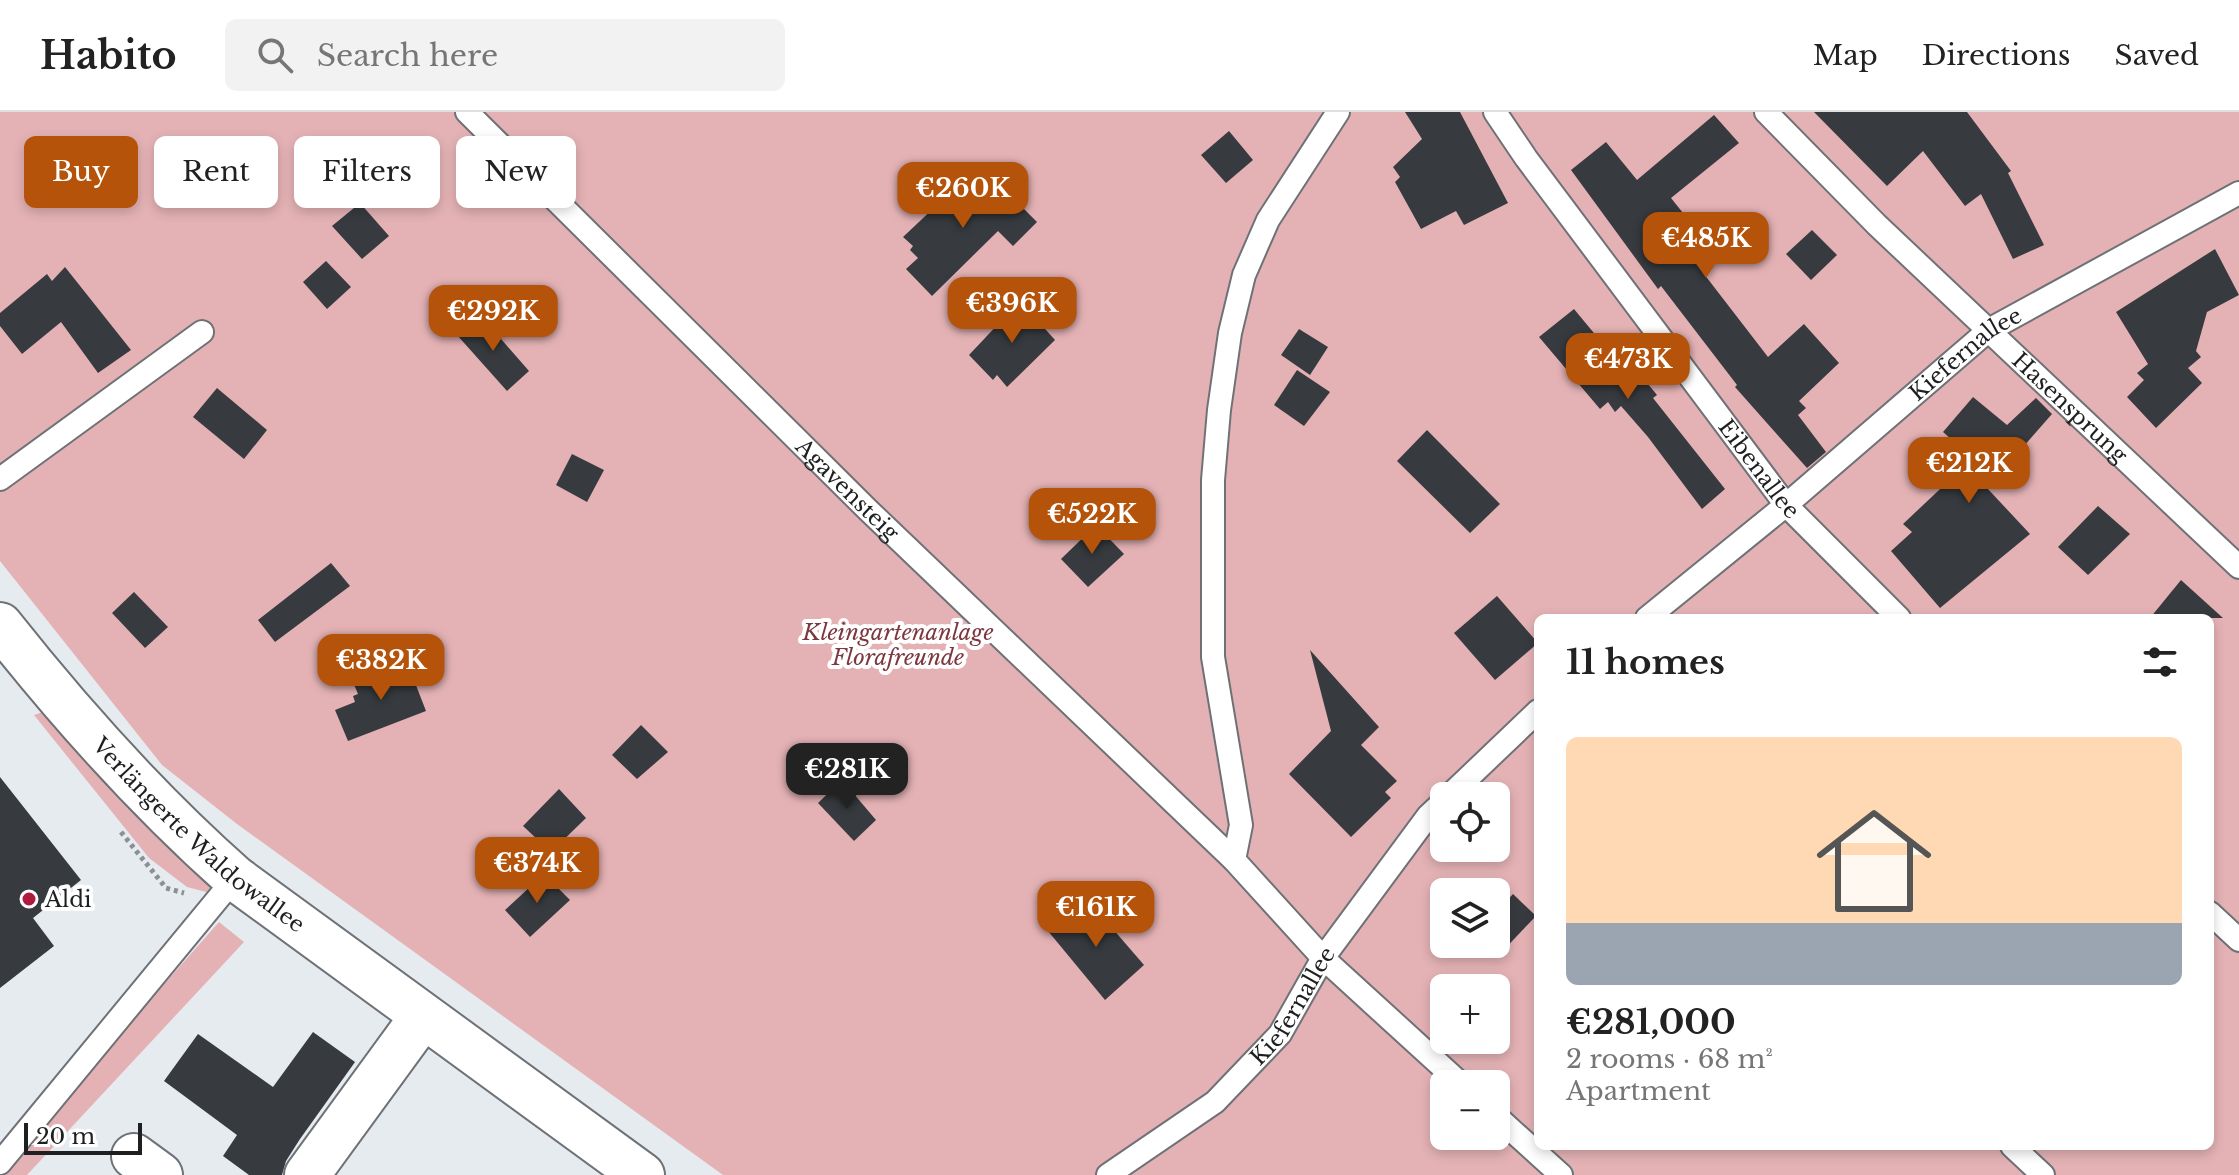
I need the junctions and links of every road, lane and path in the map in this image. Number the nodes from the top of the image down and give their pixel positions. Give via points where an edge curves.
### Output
1 (467, 112) edge
2 (1338, 112) edge
3 (1495, 112) edge
4 (1766, 112) edge
5 (2239, 193) edge
6 (1989, 330) junction
7 (202, 332) dead end
8 (0, 479) edge
9 (1786, 505) junction
10 (2239, 567) edge
11 (1652, 614) edge
12 (1895, 614) edge
13 (0, 625) edge
14 (1534, 715) edge
15 (1464, 782) edge
16 (1430, 814) edge
17 (1234, 860) junction
18 (235, 878) junction
19 (2214, 917) edge
20 (2239, 940) edge
21 (1323, 958) junction
22 (423, 1016) junction
23 (1446, 1070) edge
24 (1510, 1129) edge
25 (2016, 1150) edge
26 (0, 1163) edge
27 (307, 1175) edge
28 (642, 1175) edge
29 (1108, 1175) edge
30 (1561, 1175) edge
31 (2043, 1175) edge

1 - 17 lane, Agavensteig via 868,510
2 - 17 lane via 1268,220 1244,275 1219,410 1213,480 1213,657 1241,825
3 - 9 lane, Eibenallee
4 - 6 lane, Hasensprung
5 - 6 lane, Kiefernallee
6 - 9 lane, Kiefernallee
6 - 10 lane, Hasensprung
7 - 8 lane
9 - 11 lane, Kiefernallee
9 - 12 lane, Eibenallee
13 - 18 street, Verlängerte Waldowallee via 110,758
14 - 15 lane
16 - 21 lane, Kiefernallee
17 - 21 lane, Agavensteig
18 - 22 street, Verlängerte Waldowallee
18 - 26 lane
19 - 20 lane
21 - 23 lane, Agavensteig
21 - 29 lane, Kiefernallee via 1280,1034 1215,1102
22 - 27 street
22 - 28 street, Verlängerte Waldowallee
24 - 30 lane
25 - 31 lane

